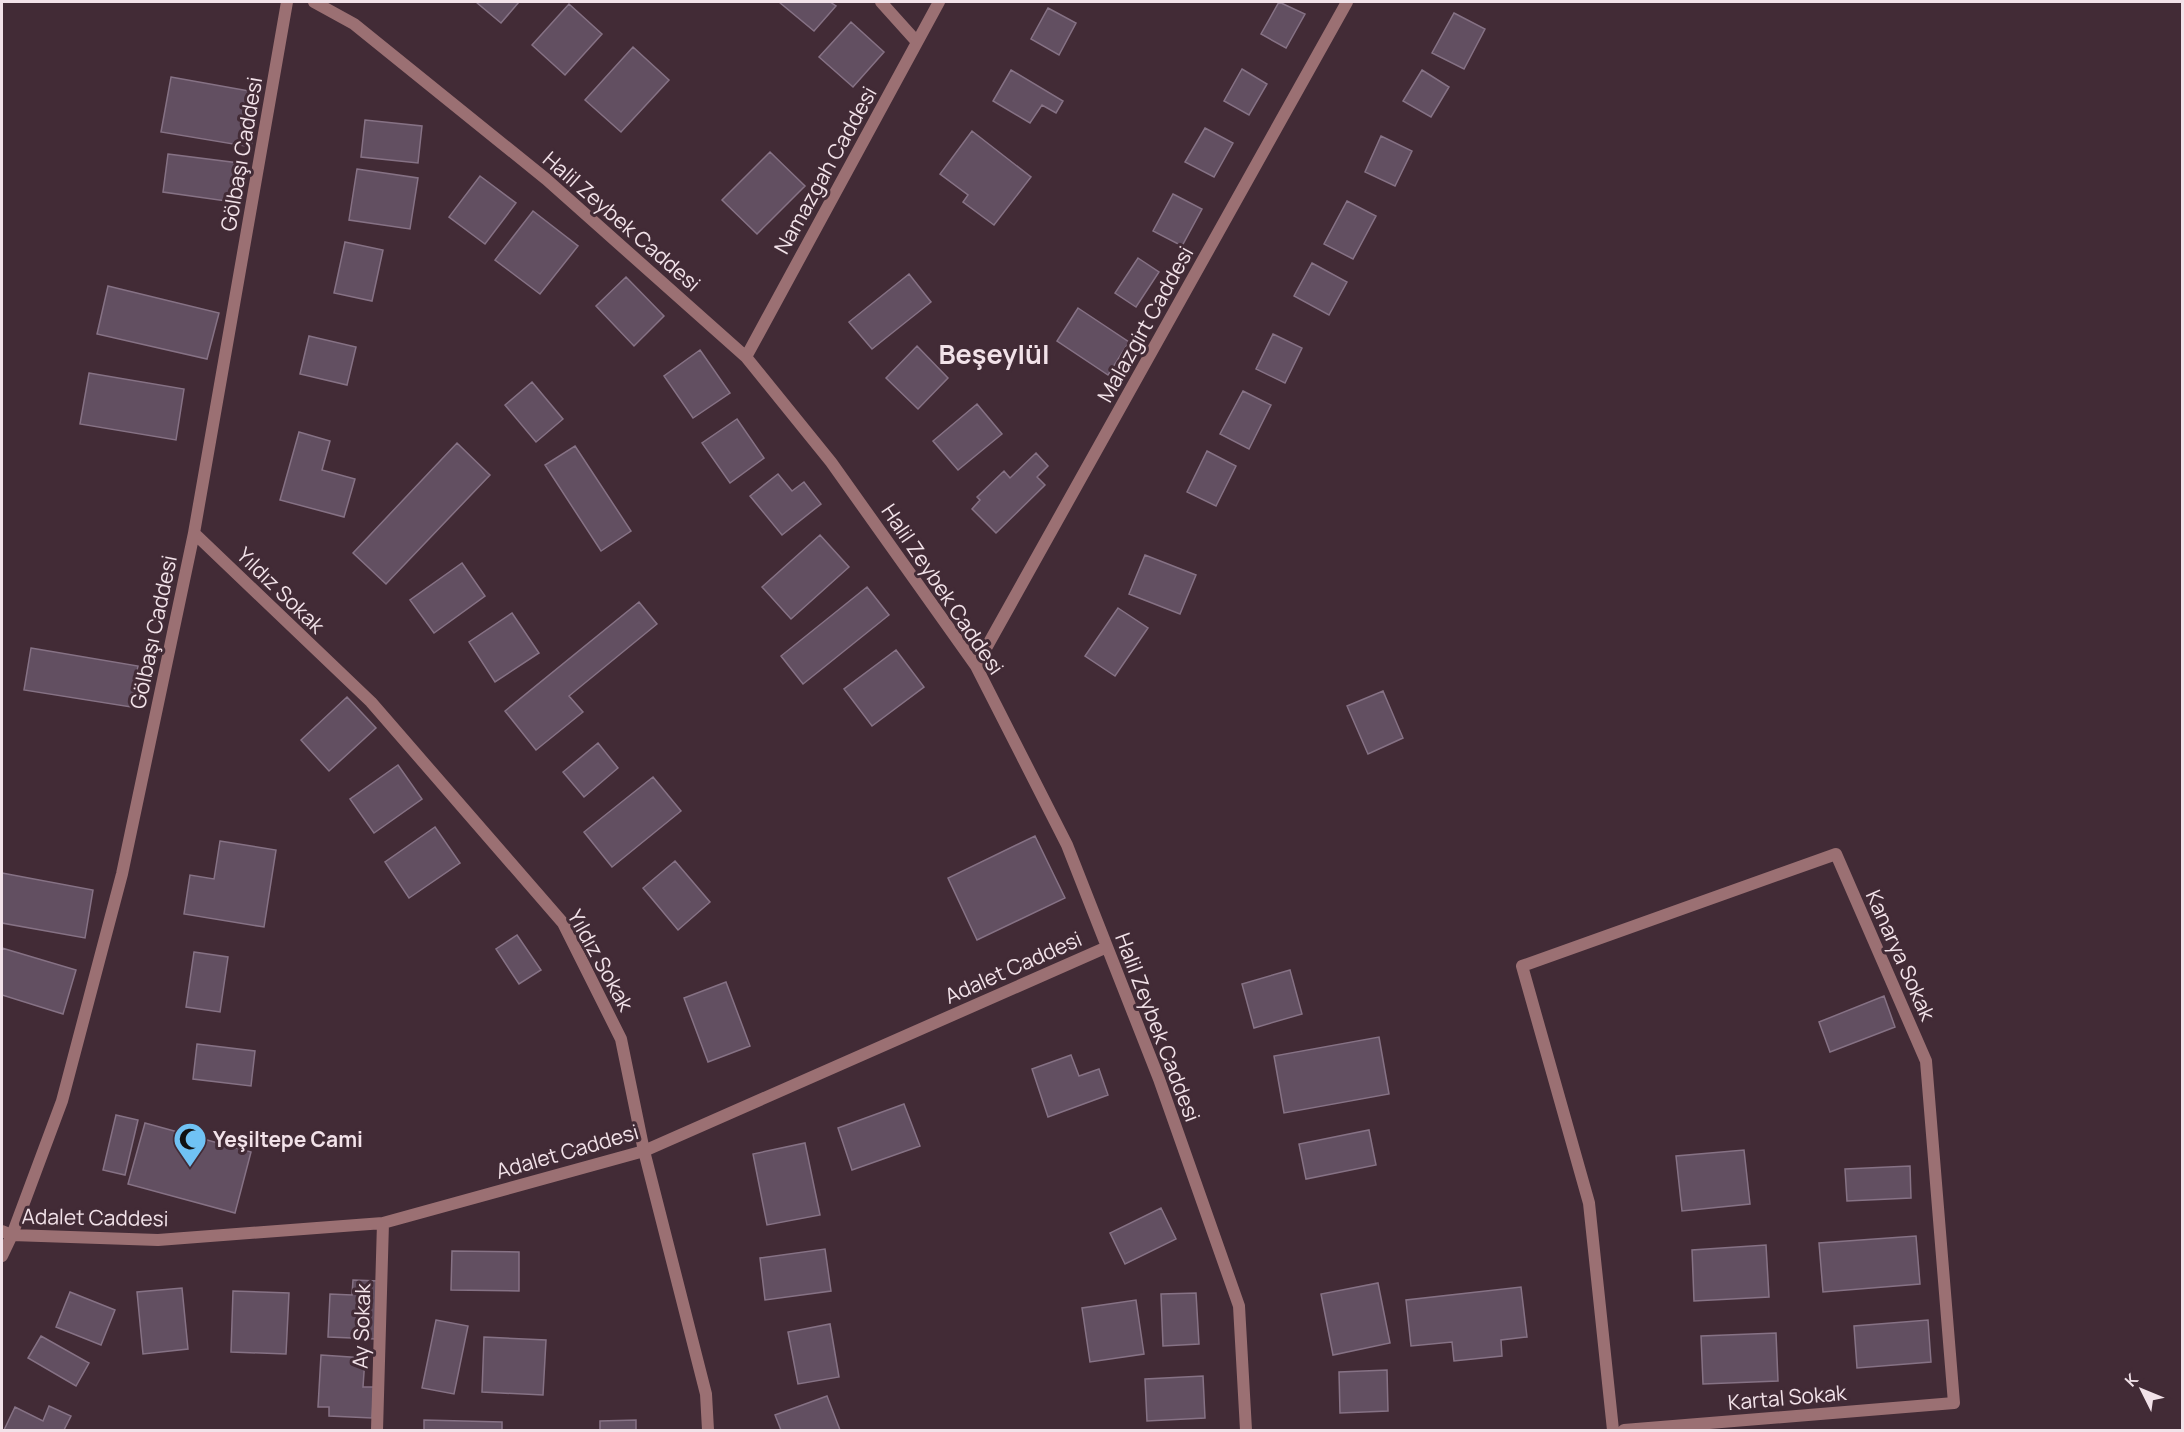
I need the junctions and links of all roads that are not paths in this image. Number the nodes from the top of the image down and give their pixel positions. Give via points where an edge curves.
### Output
1 (287, 2) edge
2 (314, 2) edge
3 (881, 2) edge
4 (939, 2) edge
5 (1347, 2) edge
6 (917, 42) junction
7 (746, 357) junction
8 (194, 533) junction
9 (976, 666) junction
10 (1107, 947) junction
11 (644, 1151) junction
12 (383, 1223) junction
13 (7, 1233) edge
14 (2, 1256) edge
15 (1954, 1403) joint
16 (377, 1431) edge
17 (708, 1431) edge
18 (1246, 1431) edge
19 (1613, 1431) edge
20 (1624, 1431) edge

1 - 8 street, Gölbaşı Caddesi
2 - 7 street, Halil Zeybek Caddesi via 354,24 546,178
3 - 6 street
4 - 6 street, Namazgah Caddesi
5 - 9 street, Malazgirt Caddesi
6 - 7 street, Namazgah Caddesi
7 - 9 street, Halil Zeybek Caddesi via 831,462
8 - 11 street, Yıldız Sokak via 371,702 563,923 621,1039
8 - 13 street, Gölbaşı Caddesi via 122,874 62,1101
9 - 10 street, Halil Zeybek Caddesi via 1067,845
10 - 11 street, Adalet Caddesi
10 - 18 street, Halil Zeybek Caddesi via 1159,1079 1239,1306
11 - 12 street, Adalet Caddesi
11 - 17 street, Yıldız Sokak via 706,1394
12 - 13 street, Adalet Caddesi via 158,1240
12 - 16 street, Ay Sokak
13 - 14 street, Gölbaşı Caddesi
15 - 19 street, Kanarya Sokak via 1926,1060 1836,854 1522,966 1589,1203
15 - 20 street, Kartal Sokak

